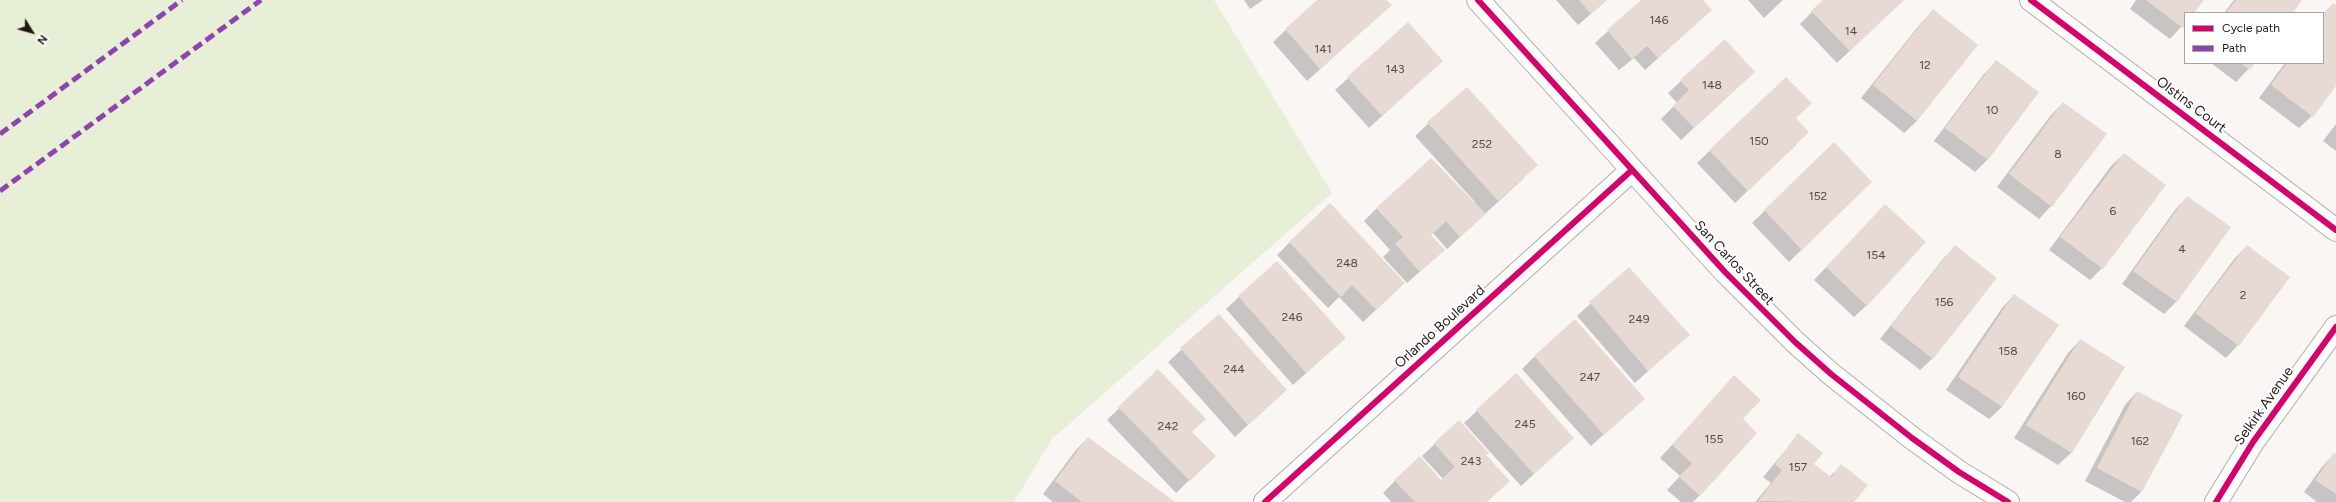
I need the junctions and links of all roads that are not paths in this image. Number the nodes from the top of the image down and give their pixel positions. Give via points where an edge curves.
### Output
1 (1478, 0) edge
2 (2031, 0) edge
3 (1632, 170) junction
4 (2336, 230) edge
5 (2336, 327) edge
6 (1265, 502) edge
7 (2008, 502) edge
8 (2216, 502) edge

1 - 3 street, San Carlos Street
2 - 4 street, Olstins Court
3 - 6 street, Orlando Boulevard
3 - 7 street, San Carlos Street via 1759,308 1805,351 1912,438 1959,472
5 - 8 street, Selkirk Avenue via 2253,442

